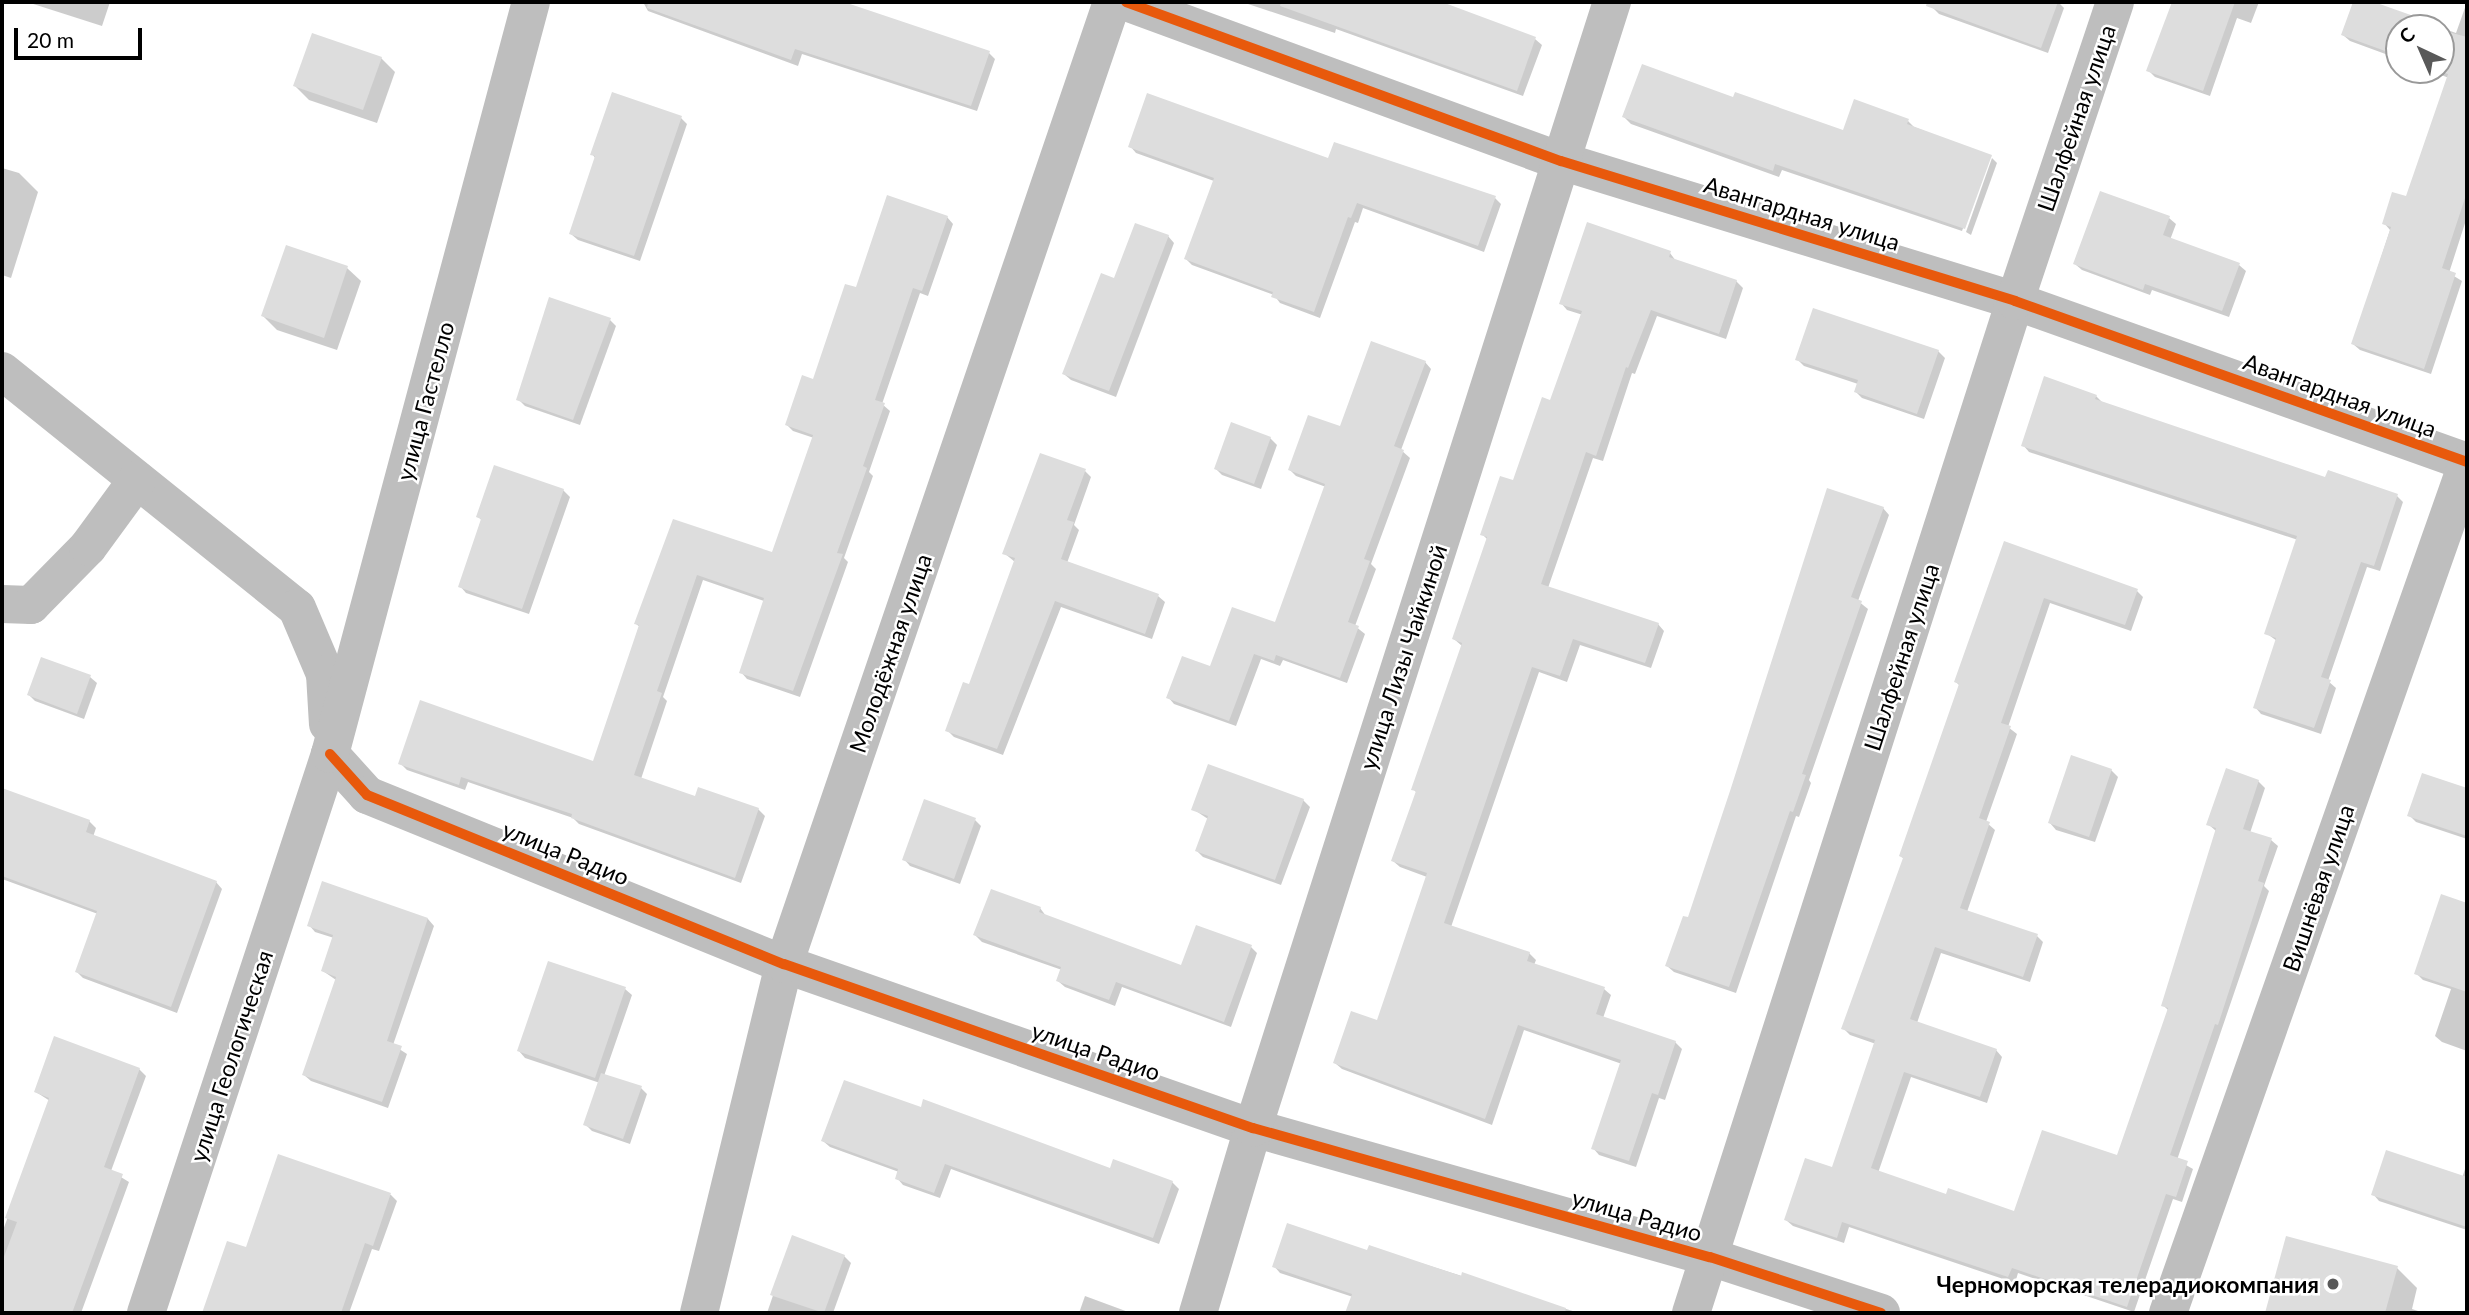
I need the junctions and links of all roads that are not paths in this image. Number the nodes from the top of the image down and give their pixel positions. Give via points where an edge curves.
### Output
1 (531, 2) edge
2 (1112, 2) edge
3 (1126, 2) edge
4 (1612, 2) edge
5 (2115, 2) edge
6 (1561, 160) junction
7 (2015, 301) junction
8 (2, 371) edge
9 (2467, 463) edge
10 (137, 480) junction
11 (16, 605) edge
12 (330, 754) junction
13 (316, 799) joint
14 (784, 964) junction
15 (1253, 1128) junction
16 (1710, 1258) junction
17 (146, 1313) edge
18 (699, 1313) edge
19 (1198, 1313) edge
20 (1691, 1313) edge
21 (1881, 1313) edge
22 (2168, 1313) edge

1 - 12 street, улица Гастелло
2 - 14 street, Молодёжная улица
3 - 6 street, Авангардная улица
4 - 6 street, улица Лизы Чайкиной
5 - 7 street, Шалфейная улица
6 - 7 street, Авангардная улица
6 - 15 street, улица Лизы Чайкиной
7 - 9 street, Авангардная улица
7 - 16 street, Шалфейная улица
8 - 10 street
9 - 22 street, Вишнёвая улица
10 - 11 street via 88,547
10 - 12 street via 297,608 325,674
12 - 13 street, улица Гастелло
12 - 14 street, улица Радио via 367,795
13 - 17 street, улица Геологическая
14 - 15 street, улица Радио
14 - 18 street, Молодёжная улица
15 - 16 street, улица Радио
15 - 19 street, улица Лизы Чайкиной
16 - 20 street, Шалфейная улица
16 - 21 street, улица Радио

